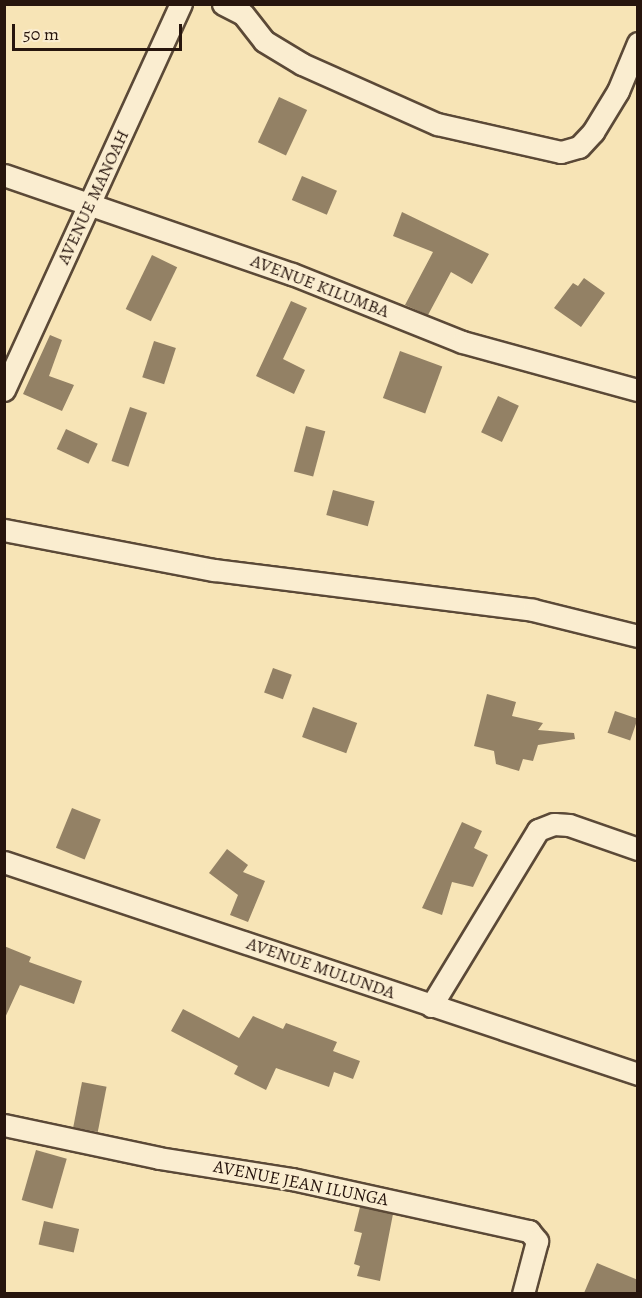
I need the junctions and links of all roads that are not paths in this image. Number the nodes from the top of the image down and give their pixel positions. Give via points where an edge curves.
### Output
1 (182, 4) edge
2 (223, 4) edge
3 (638, 43) edge
4 (4, 175) edge
5 (89, 202) junction
6 (4, 390) edge
7 (638, 390) edge
8 (4, 530) edge
9 (638, 636) edge
10 (638, 849) edge
11 (4, 862) edge
12 (430, 1006) junction
13 (638, 1074) edge
14 (4, 1125) edge
15 (523, 1293) edge

1 - 5 street, AVENUE MANOAH
2 - 3 street via 243,14 264,40 302,64 427,120 561,152 579,147 593,132 618,91
4 - 5 street, AVENUE KILUMBA
5 - 6 street, AVENUE MANOAH
5 - 7 street, AVENUE KILUMBA via 292,274 462,342
8 - 9 street via 214,570 533,610
10 - 12 street via 569,825 538,830
11 - 12 street, AVENUE MULUNDA
12 - 13 street, AVENUE MULUNDA
14 - 15 street, AVENUE JEAN ILUNGA via 159,1158 292,1179 530,1231 537,1241

